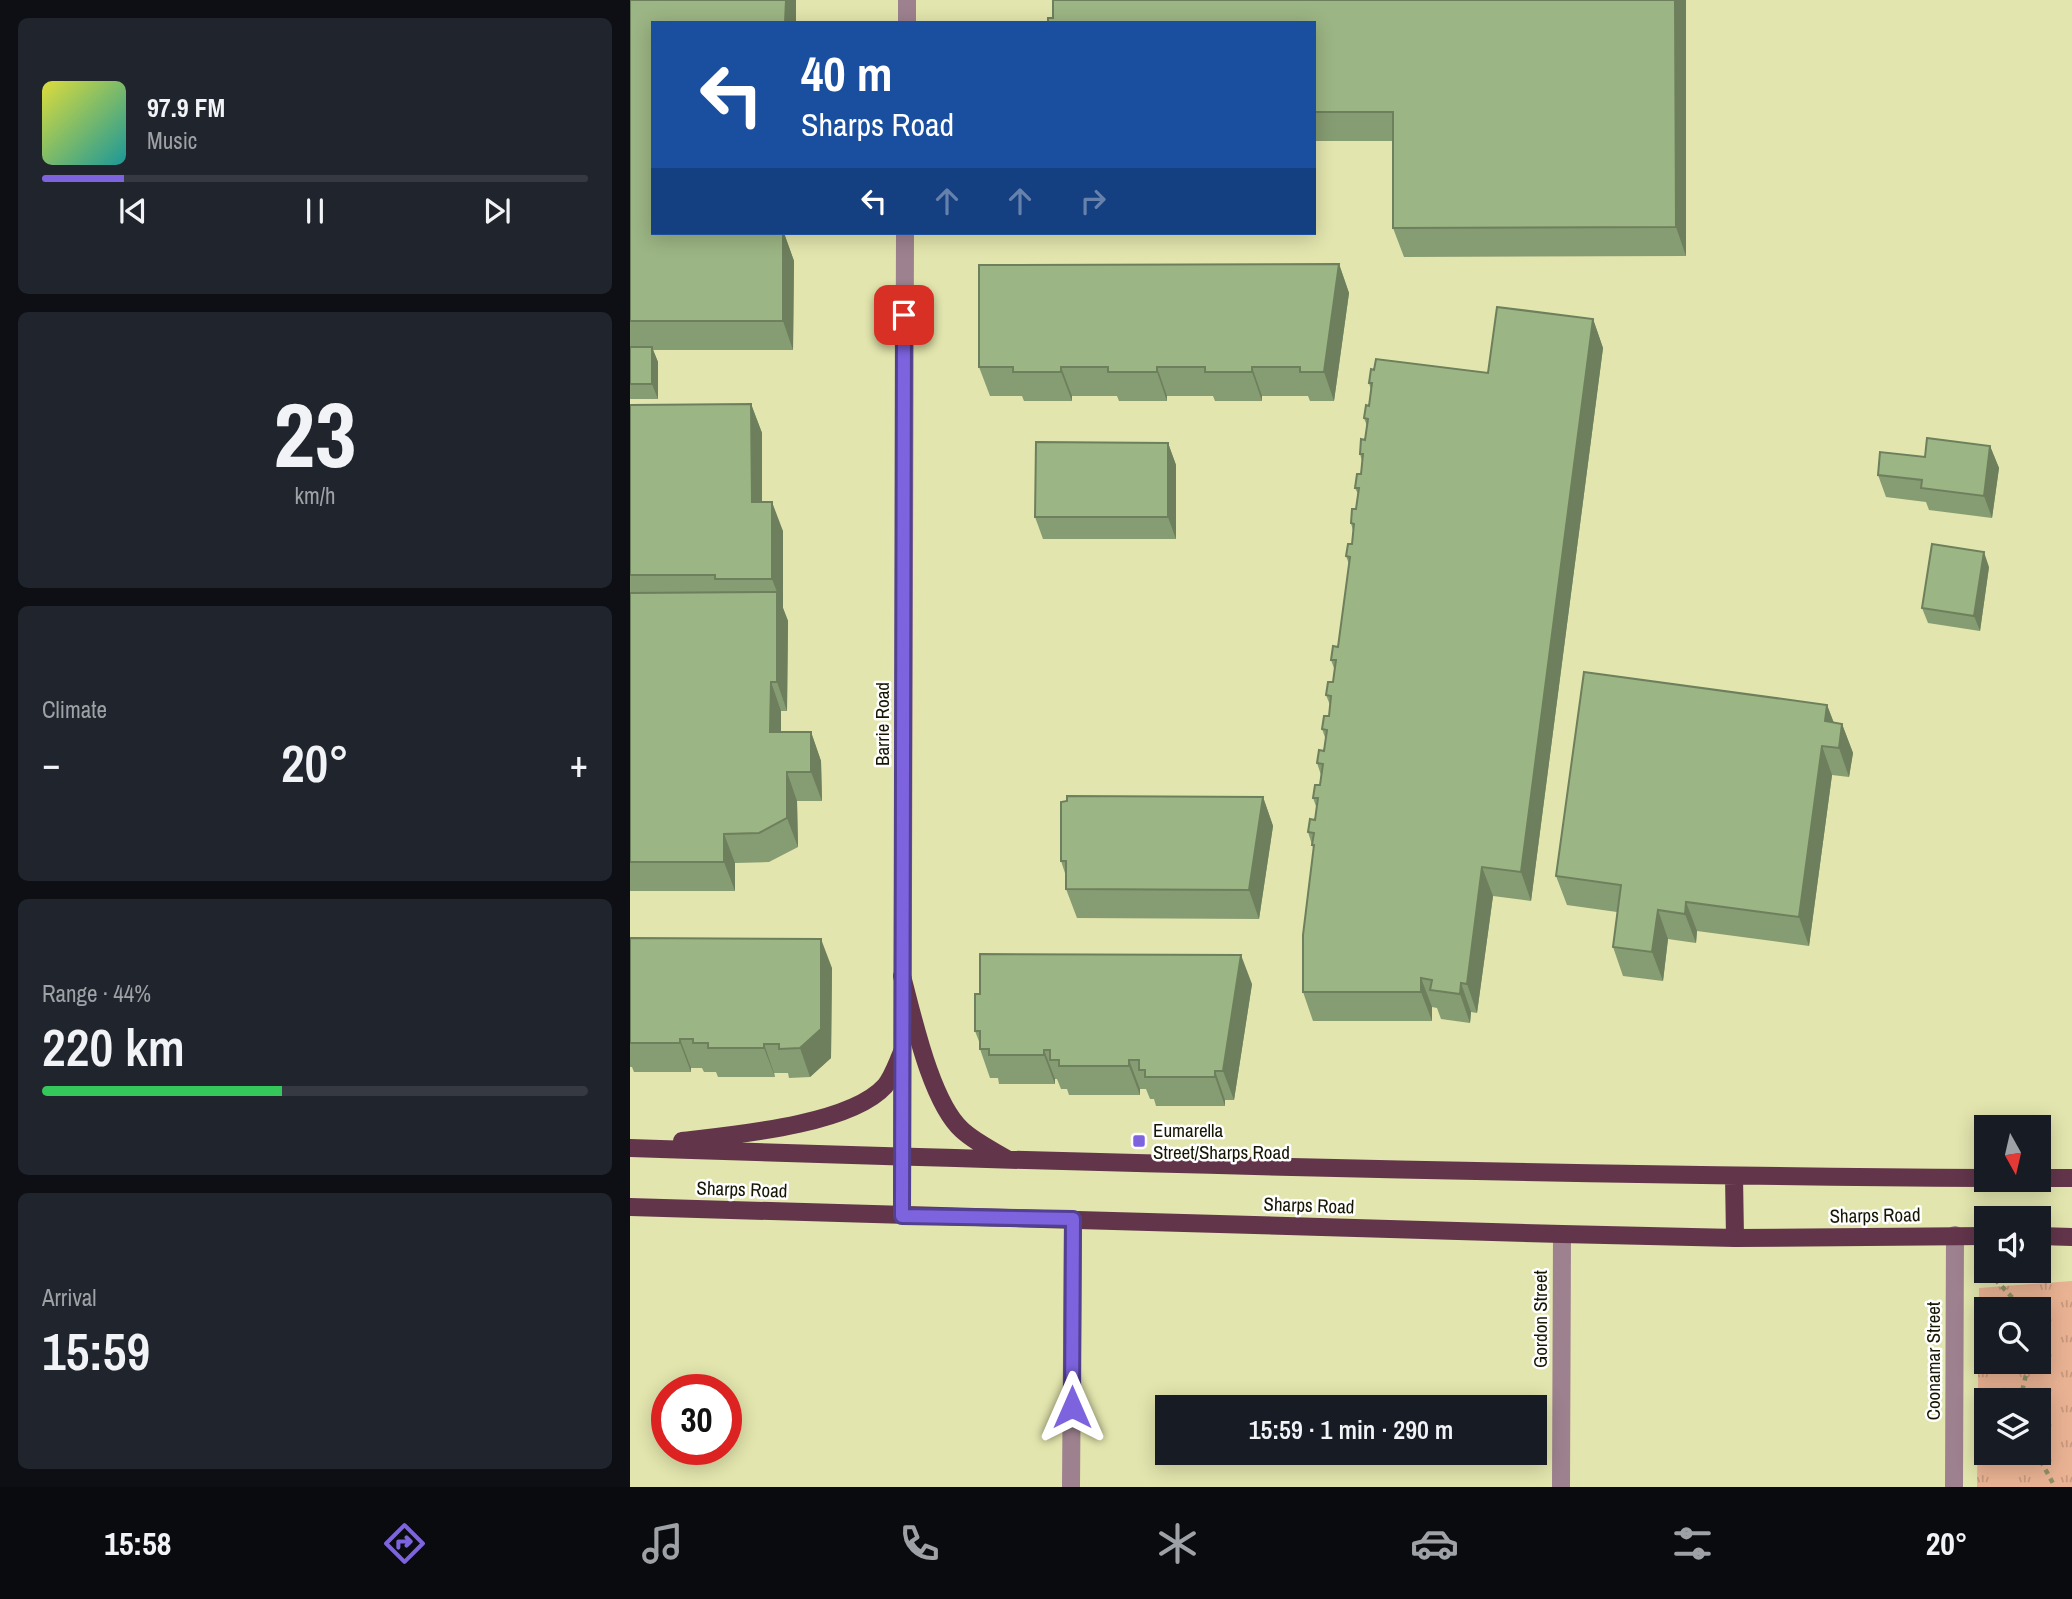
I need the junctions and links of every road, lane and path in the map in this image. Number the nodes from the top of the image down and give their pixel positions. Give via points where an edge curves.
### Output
1 (907, 0) edge
2 (907, 21) edge
3 (905, 235) edge
4 (902, 976) junction
5 (902, 1052) junction
6 (630, 1148) edge
7 (902, 1157) junction
8 (1008, 1160) junction
9 (1734, 1176) junction
10 (1974, 1178) edge
11 (2051, 1178) edge
12 (2072, 1178) edge
13 (630, 1207) edge
14 (902, 1216) junction
15 (1073, 1219) junction
16 (1562, 1234) junction
17 (1955, 1236) junction
18 (1974, 1236) edge
19 (2051, 1236) edge
20 (2072, 1237) edge
21 (1735, 1238) junction
22 (1999, 1283) edge
23 (2012, 1297) edge
24 (2043, 1465) edge
25 (1072, 1487) edge
26 (1561, 1487) edge
27 (1954, 1487) edge
28 (2055, 1487) edge

1 - 2 street
3 - 4 street, Barrie Road
4 - 5 street, Barrie Road
4 - 8 main road via 941,1100 961,1129
5 - 6 main road via 884,1087 856,1105 806,1123
5 - 7 street, Barrie Road
6 - 7 main road, Sharps Road
7 - 8 main road, Sharps Road
7 - 14 street, Barrie Road
8 - 9 main road, Sharps Road
9 - 10 main road, Sharps Road
9 - 21 main road
11 - 12 main road
13 - 14 main road, Sharps Road
14 - 15 main road, Sharps Road
15 - 16 main road, Sharps Road
15 - 25 street
16 - 21 main road, Sharps Road
16 - 26 street, Gordon Street
17 - 18 main road, Sharps Road
17 - 21 main road, Sharps Road
17 - 27 street, Coonamar Street
19 - 20 main road
22 - 23 path
24 - 28 path

